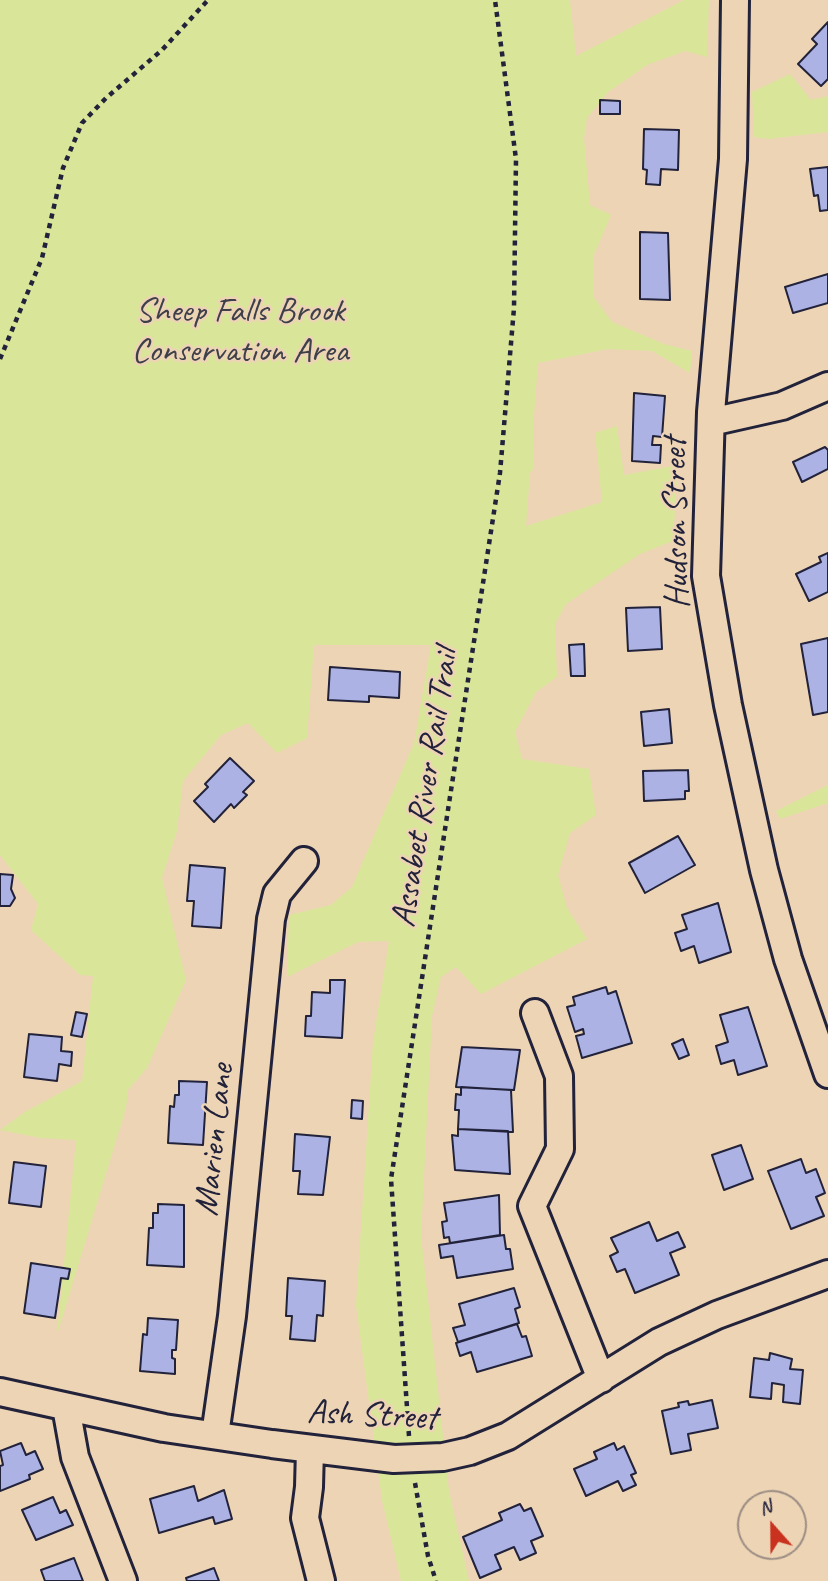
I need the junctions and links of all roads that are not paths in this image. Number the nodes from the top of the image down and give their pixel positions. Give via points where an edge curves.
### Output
1 (735, 0) edge
2 (828, 386) edge
3 (711, 422) junction
4 (304, 861) dead end
5 (535, 1013) dead end
6 (828, 1074) edge
7 (828, 1274) edge
8 (601, 1379) junction
9 (0, 1392) edge
10 (66, 1408) junction
11 (215, 1435) junction
12 (310, 1449) junction
13 (123, 1581) edge
14 (321, 1581) edge

1 - 3 street, Hudson Street via 733,159
2 - 3 street via 782,406
3 - 6 street, Hudson Street via 706,576 718,653 788,959
4 - 11 street, Marien Lane via 277,894 271,919 232,1316
5 - 8 street via 559,1076 560,1149 532,1206
7 - 8 street, Ash Street via 717,1315 659,1342
8 - 12 street, Ash Street via 508,1436 470,1451 411,1458
9 - 10 street, Ash Street
10 - 11 street, Ash Street
10 - 13 street via 75,1457
11 - 12 street, Ash Street
12 - 14 street via 305,1518

